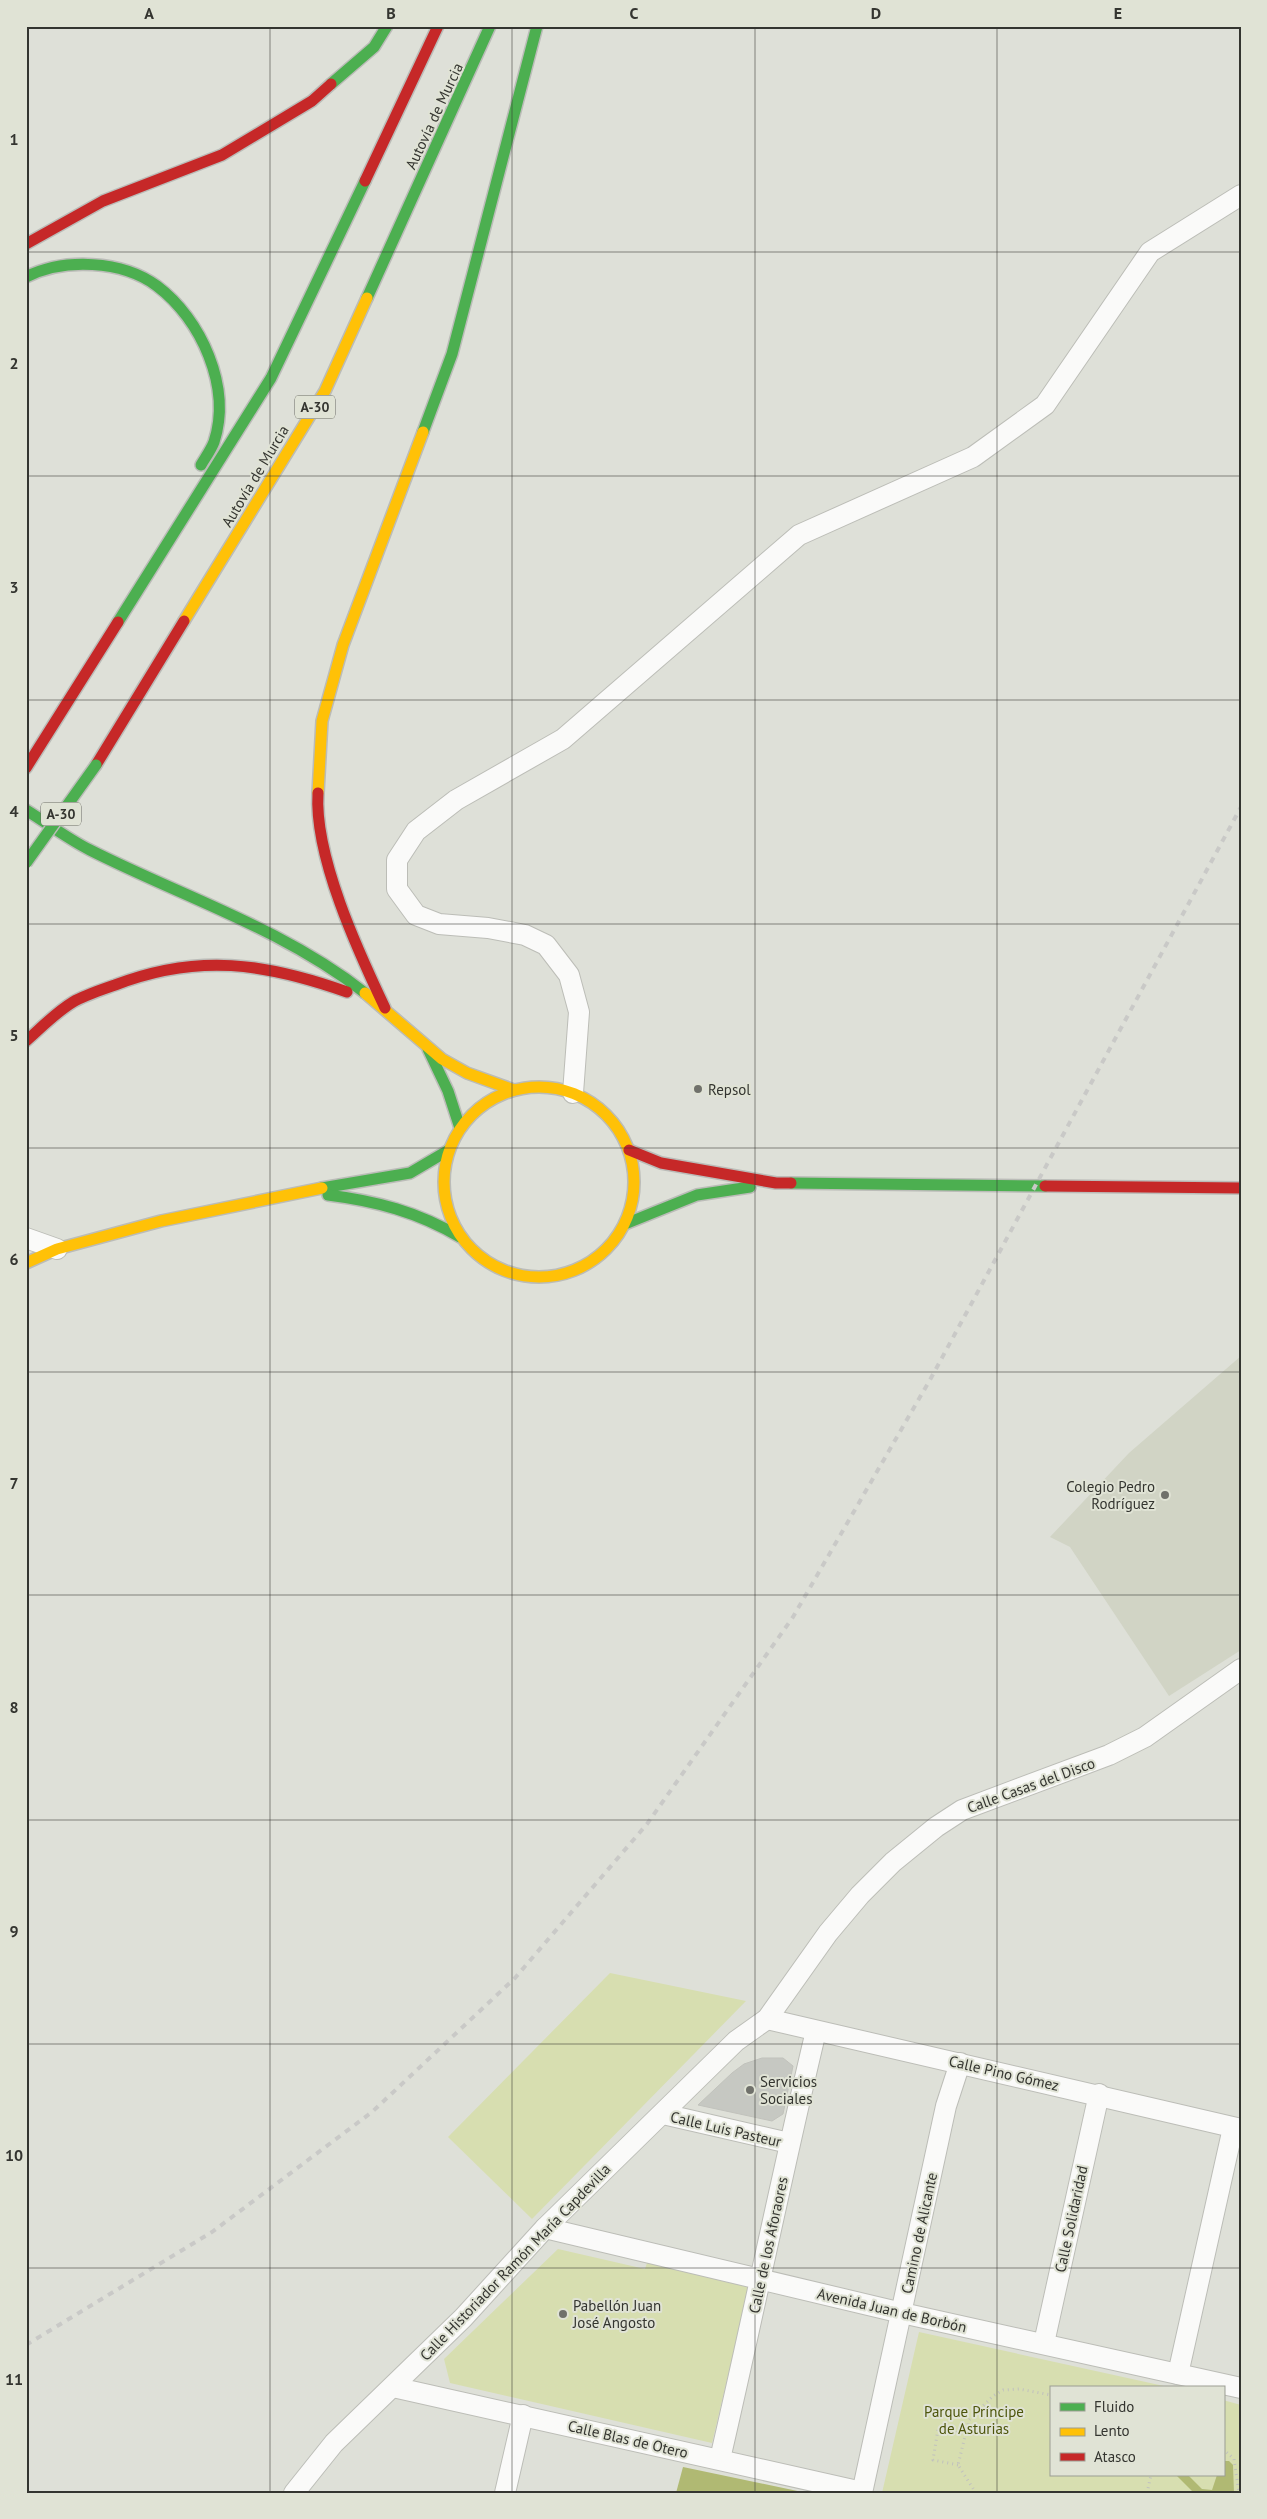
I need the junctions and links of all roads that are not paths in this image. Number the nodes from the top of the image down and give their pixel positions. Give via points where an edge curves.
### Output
1 (387, 26) edge
2 (438, 26) edge
3 (490, 26) edge
4 (537, 26) edge
5 (1241, 195) edge
6 (26, 244) edge
7 (26, 277) edge
8 (78, 687) junction
9 (26, 768) edge
10 (26, 810) edge
11 (26, 863) edge
12 (385, 1008) junction
13 (26, 1041) edge
14 (427, 1048) junction
15 (514, 1090) junction
16 (573, 1093) junction
17 (460, 1128) junction
18 (449, 1150) junction
19 (629, 1150) junction
20 (776, 1183) junction
21 (1241, 1188) edge
22 (295, 1192) junction
23 (625, 1224) junction
24 (460, 1237) junction
25 (26, 1238) edge
26 (58, 1249) junction
27 (26, 1263) edge
28 (1241, 1669) edge
29 (767, 2019) junction
30 (816, 2031) junction
31 (960, 2063) junction
32 (1098, 2094) junction
33 (663, 2114) junction
34 (1237, 2128) edge
35 (789, 2143) junction
36 (544, 2228) junction
37 (762, 2280) junction
38 (902, 2313) junction
39 (1044, 2343) junction
40 (1178, 2374) junction
41 (393, 2386) junction
42 (1241, 2388) edge
43 (523, 2415) junction
44 (720, 2459) junction
45 (862, 2492) edge
46 (294, 2493) edge
47 (505, 2493) edge

1 - 6 main road via 374,47 312,101 222,155 102,201
2 - 8 main road via 271,378
3 - 11 main road, Autovía de Murcia / A-30, bridge via 325,391 96,765
4 - 12 main road via 452,354 343,645 322,721 317,801 324,851 355,944
5 - 16 street via 1150,252 1045,405 973,457 799,535 563,739 456,800 416,831 397,860 397,889 416,915 439,924 525,935 546,946 569,975 579,1012
7 - 8 main road via 41,268 87,263 125,271 156,285 184,309 209,352 219,402 214,442
8 - 9 main road
10 - 12 main road via 89,850 285,940 350,980
12 - 13 main road via 316,980 284,971 241,963 199,964 157,970 70,1004
12 - 14 main road
14 - 15 main road via 467,1073
14 - 17 main road via 448,1091
15 - 16 main road via 544,1087
15 - 17 main road via 475,1111
16 - 19 main road via 597,1106 616,1126
17 - 18 main road
18 - 22 main road via 410,1173
18 - 24 main road via 443,1180 447,1210
19 - 20 main road via 661,1163
19 - 23 main road via 634,1175 633,1200
20 - 21 main road
20 - 23 main road via 697,1196
22 - 24 main road via 365,1200 406,1210 436,1221
22 - 26 main road via 161,1221
23 - 24 main road via 608,1248 586,1265 560,1276 532,1278 504,1272 480,1257
25 - 26 street
26 - 27 main road
28 - 29 street, Calle Casas del Disco via 1145,1737 1109,1755 962,1810 936,1827 893,1862 860,1895 828,1933
29 - 30 street, Calle Pino Gómez
29 - 33 street, Calle Historiador Ramón María Capdevilla via 736,2042
30 - 31 street, Calle Pino Gómez
30 - 35 street, Calle de los Aforaores
31 - 32 street, Calle Pino Gómez
31 - 38 street, Camino de Alicante via 946,2106
32 - 34 street, Calle Pino Gómez
32 - 39 street, Calle Solidaridad
33 - 35 street, Calle Luis Pasteur
33 - 36 street, Calle Historiador Ramón María Capdevilla
34 - 40 street
35 - 37 street, Calle de los Aforaores
36 - 37 street, Avenida Juan de Borbón
36 - 41 street, Calle Historiador Ramón María Capdevilla via 463,2318
37 - 38 street, Avenida Juan de Borbón
37 - 44 street, Calle de los Aforaores
38 - 39 street, Avenida Juan de Borbón
38 - 45 street, Camino de Alicante
39 - 40 street, Avenida Juan de Borbón
40 - 42 street, Avenida Juan de Borbón
41 - 43 street, Calle Blas de Otero
41 - 46 street, Calle Historiador Ramón María Capdevilla via 334,2444
43 - 44 street, Calle Blas de Otero
43 - 47 street
44 - 45 street, Calle Blas de Otero

